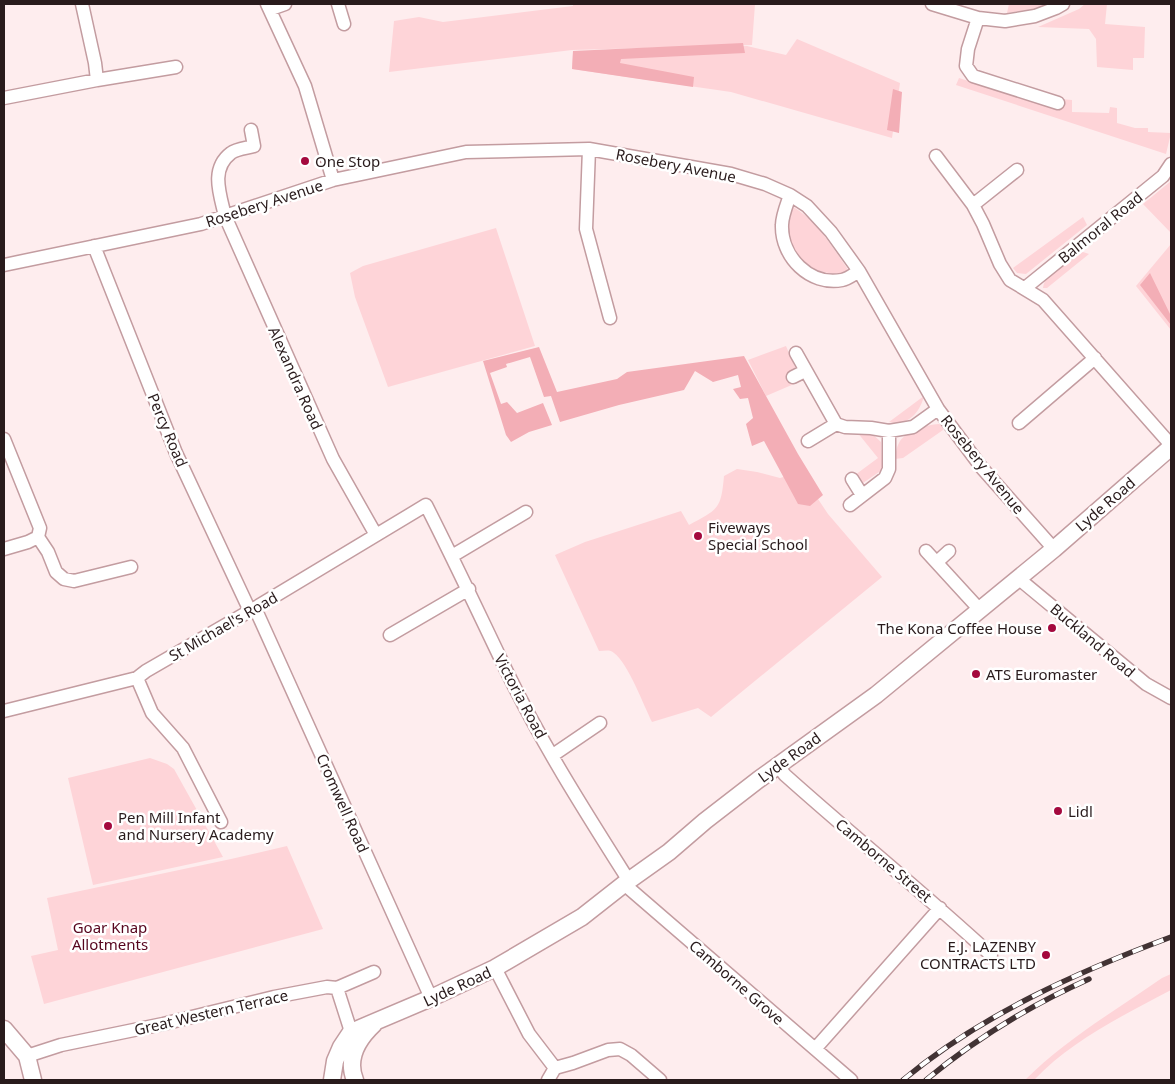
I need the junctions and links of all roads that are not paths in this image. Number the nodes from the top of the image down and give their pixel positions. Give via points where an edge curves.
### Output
1 (82, 4) edge
2 (285, 4) edge
3 (338, 4) edge
4 (932, 4) edge
5 (1063, 4) edge
6 (269, 7) edge
7 (978, 18) junction
8 (344, 24) dead end
9 (176, 66) dead end
10 (97, 80) junction
11 (4, 98) edge
12 (1058, 103) dead end
13 (251, 130) dead end
14 (589, 149) junction
15 (936, 156) dead end
16 (1171, 164) edge
17 (1017, 170) dead end
18 (333, 180) junction
19 (790, 195) junction
20 (973, 205) junction
21 (225, 216) junction
22 (94, 246) junction
23 (4, 265) edge
24 (859, 271) junction
25 (1025, 288) junction
26 (610, 318) dead end
27 (796, 353) dead end
28 (1095, 358) junction
29 (805, 371) junction
30 (793, 376) dead end
31 (938, 409) junction
32 (1019, 423) dead end
33 (836, 424) junction
34 (889, 432) junction
35 (4, 439) edge
36 (808, 440) dead end
37 (1171, 446) edge
38 (852, 480) dead end
39 (862, 495) junction
40 (426, 505) joint
41 (850, 505) dead end
42 (526, 512) dead end
43 (376, 535) junction
44 (38, 537) junction
45 (4, 548) edge
46 (1054, 549) junction
47 (926, 551) dead end
48 (949, 551) dead end
49 (452, 556) junction
50 (937, 562) junction
51 (131, 567) dead end
52 (1018, 578) junction
53 (468, 589) junction
54 (252, 610) junction
55 (980, 610) junction
56 (390, 635) dead end
57 (136, 678) junction
58 (1171, 698) edge
59 (4, 711) edge
60 (600, 723) dead end
61 (553, 755) junction
62 (777, 765) junction
63 (221, 822) dead end
64 (627, 882) junction
65 (940, 908) junction
66 (991, 955) dead end
67 (495, 968) junction
68 (374, 972) dead end
69 (337, 988) junction
70 (431, 998) junction
71 (4, 1028) edge
72 (354, 1039) junction
73 (815, 1050) junction
74 (27, 1056) junction
75 (556, 1068) junction
76 (353, 1079) edge
77 (33, 1080) edge
78 (332, 1080) edge
79 (548, 1080) edge
80 (660, 1080) edge
81 (851, 1080) edge

1 - 10 street
2 - 6 street
3 - 8 street
4 - 7 street
5 - 7 street via 1035,16 1005,21
6 - 18 street via 304,86
7 - 12 street via 966,66 973,76
9 - 10 street
10 - 11 street
13 - 21 street, Alexandra Road via 254,146 232,152 219,166 217,182
14 - 18 street, Rosebery Avenue via 466,152
14 - 19 street, Rosebery Avenue via 731,174
14 - 26 street via 586,229
15 - 20 street
16 - 25 street, Balmoral Road via 1163,176
17 - 20 street
18 - 21 street, Rosebery Avenue
19 - 24 street, Rosebery Avenue via 807,206 831,232
19 - 24 street via 782,225 785,243 794,262 807,274 826,280 843,280
20 - 25 street via 1010,280
21 - 22 street, Rosebery Avenue
21 - 43 street, Alexandra Road via 333,459
22 - 23 street, Rosebery Avenue
22 - 54 street, Percy Road via 176,453
24 - 31 street, Rosebery Avenue
25 - 28 street via 1043,300
27 - 29 street
28 - 32 street
28 - 37 street
29 - 30 street
29 - 33 street
31 - 34 street via 913,427
31 - 46 street, Rosebery Avenue via 982,468
33 - 34 street
33 - 36 street
34 - 39 street via 889,469 885,478
35 - 44 street via 40,528
37 - 46 street, Lyde Road
38 - 39 street
39 - 41 street
40 - 43 street, St Michael's Road
40 - 49 street, Victoria Road
42 - 49 street
43 - 54 street, St Michael's Road
44 - 45 street
44 - 51 street via 56,572 64,579 74,581
46 - 52 street, Lyde Road
47 - 50 street
48 - 50 street
49 - 53 street, Victoria Road
50 - 55 street
52 - 55 street, Lyde Road
52 - 58 street, Buckland Road via 1146,684
53 - 56 street
53 - 61 street, Victoria Road via 507,673
54 - 57 street, St Michael's Road
54 - 70 street, Cromwell Road
55 - 62 street, Lyde Road via 876,695
57 - 59 street, St Michael's Road
57 - 63 street via 152,713 183,748
60 - 61 street
61 - 64 street, Victoria Road
62 - 64 street, Lyde Road
62 - 65 street, Camborne Street via 856,838
64 - 67 street, Lyde Road via 582,918
64 - 73 street, Camborne Grove
65 - 66 street, Camborne Street
65 - 73 street
67 - 70 street, Lyde Road
67 - 75 street via 529,1034
68 - 69 street, Great Western Terrace
69 - 72 street
69 - 74 street, Great Western Terrace via 274,997 61,1045
70 - 72 street, Lyde Road via 377,1021
71 - 74 street
72 - 76 street
72 - 78 street via 341,1047
73 - 81 street, Camborne Grove
74 - 77 street
75 - 79 street
75 - 80 street via 620,1049

